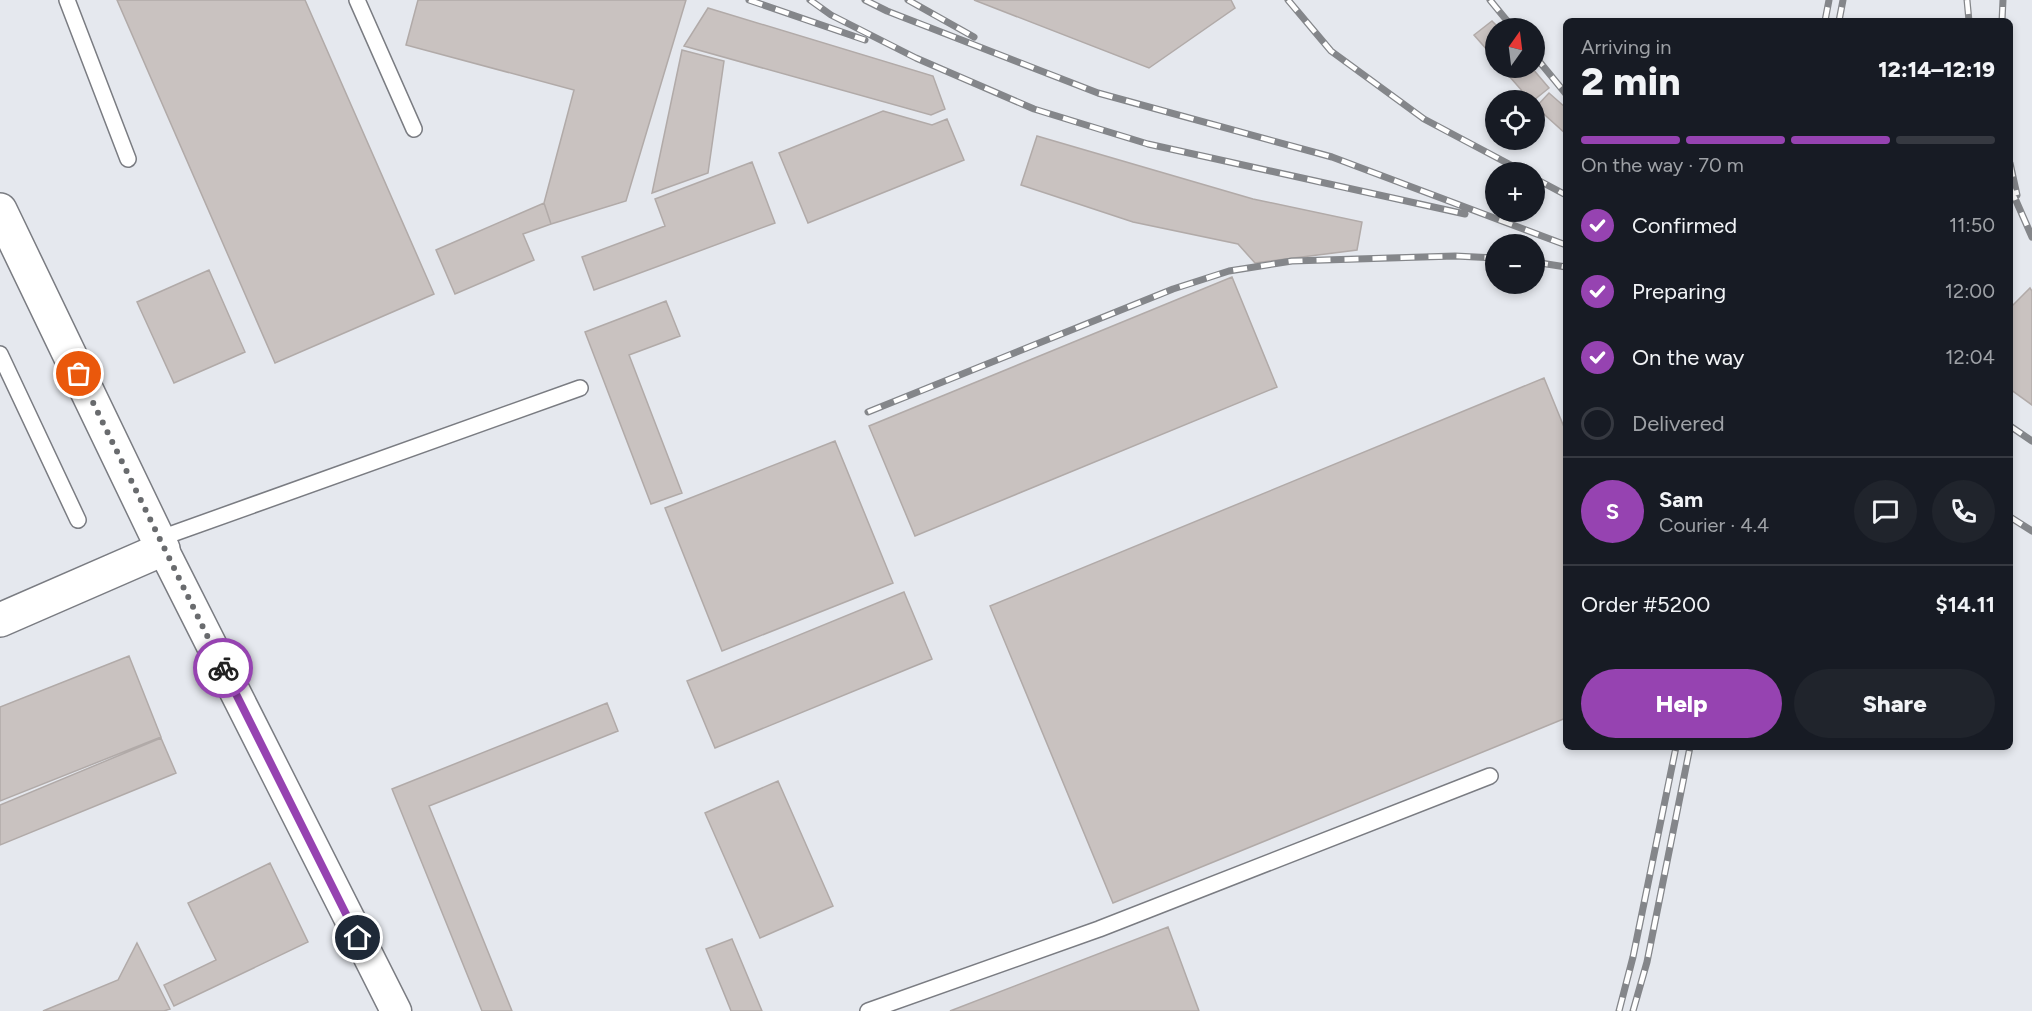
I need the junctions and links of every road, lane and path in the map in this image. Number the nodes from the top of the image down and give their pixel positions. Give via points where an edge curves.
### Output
1 (67, 0) edge
2 (357, 0) edge
3 (414, 129) dead end
4 (128, 159) dead end
5 (0, 210) edge
6 (0, 354) edge
7 (580, 388) dead end
8 (78, 520) dead end
9 (161, 544) junction
10 (0, 620) edge
11 (1490, 776) dead end
12 (396, 1011) edge
13 (868, 1011) edge

1 - 4 lane
2 - 3 lane
5 - 9 street
6 - 8 lane
7 - 9 lane
9 - 10 street
9 - 12 street
11 - 13 lane via 1099,929

